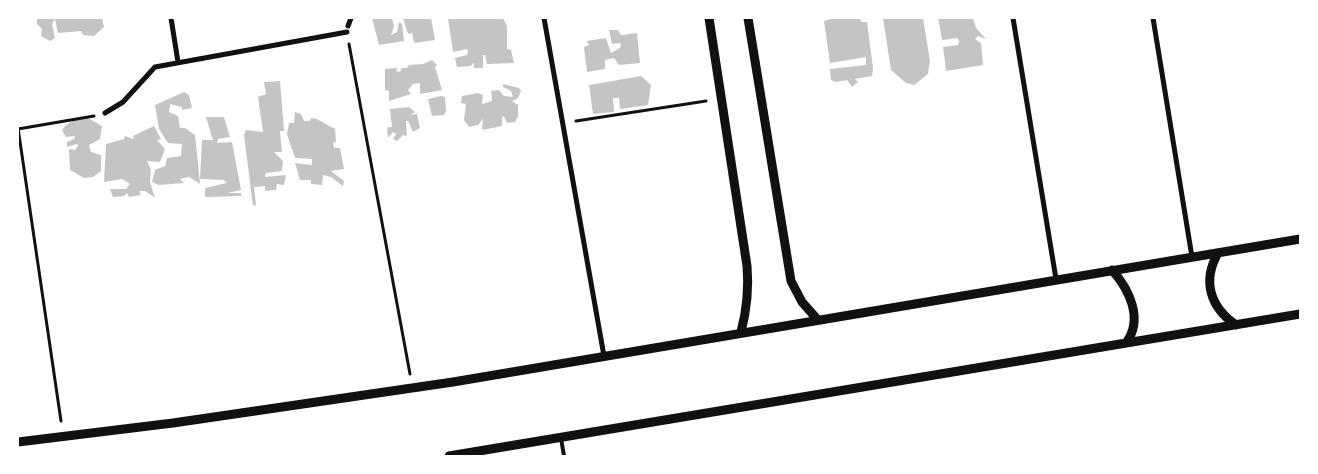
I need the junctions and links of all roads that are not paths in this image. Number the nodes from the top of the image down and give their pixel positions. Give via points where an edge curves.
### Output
1 (171, 18) edge
2 (351, 18) edge
3 (544, 18) edge
4 (709, 18) edge
5 (748, 18) edge
6 (1013, 18) edge
7 (1153, 18) edge
8 (348, 26) dead end
9 (347, 32) road end
10 (178, 62) junction
11 (105, 113) road end
12 (1300, 239) edge
13 (1218, 252) junction
14 (1192, 257) junction
15 (1112, 270) junction
16 (1056, 279) junction
17 (1300, 314) edge
18 (817, 320) junction
19 (1236, 325) junction
20 (741, 332) junction
21 (1126, 343) junction
22 (604, 356) junction
23 (561, 438) junction
24 (18, 442) edge
25 (449, 456) edge
26 (564, 456) edge

1 - 10 street
2 - 8 street
3 - 22 street
4 - 20 street via 748,281 747,310
5 - 18 street via 790,273 802,302
6 - 16 street
7 - 14 street
9 - 10 street
10 - 11 street via 155,67 123,102
12 - 13 street
13 - 14 street
13 - 19 street via 1210,272 1211,295 1221,313
14 - 15 street
15 - 16 street
15 - 21 street via 1132,301 1132,331
16 - 18 street
17 - 19 street
18 - 20 street
19 - 21 street
20 - 22 street
21 - 23 street
22 - 24 street via 173,423
23 - 25 street
23 - 26 lane

